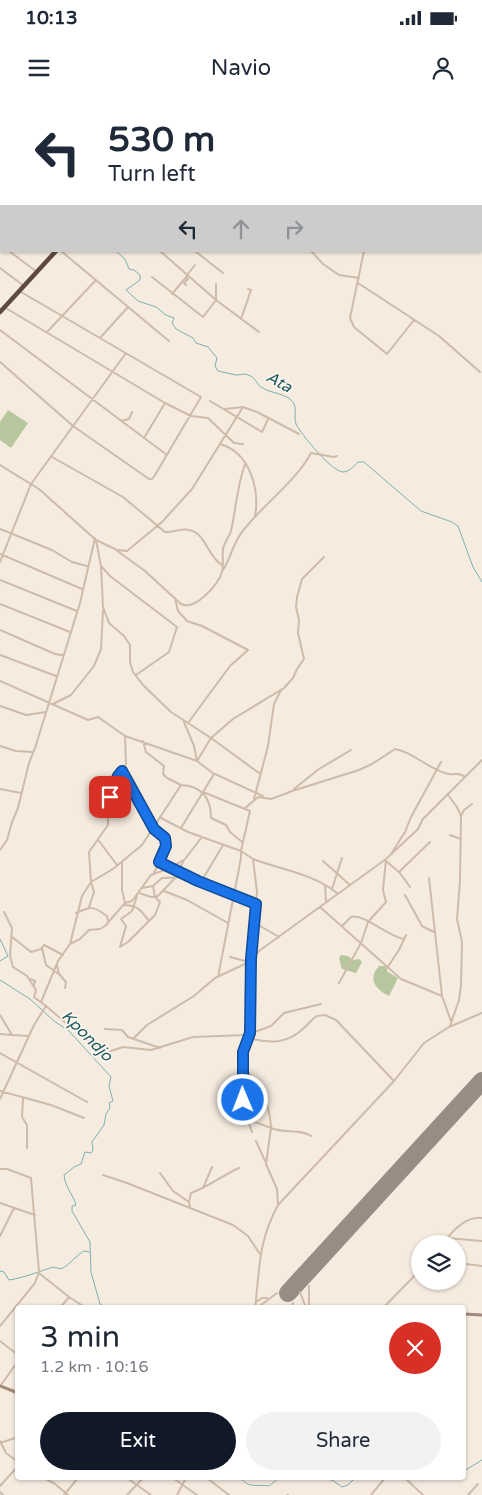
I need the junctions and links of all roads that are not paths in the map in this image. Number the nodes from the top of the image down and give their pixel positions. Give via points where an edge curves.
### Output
1 (10, 252) edge
2 (55, 252) edge
3 (62, 252) edge
4 (161, 252) edge
5 (196, 252) edge
6 (312, 252) edge
7 (364, 252) edge
8 (195, 265) dead end
9 (0, 268) edge
10 (37, 272) junction
11 (223, 273) dead end
12 (187, 276) junction
13 (152, 277) dead end
14 (359, 278) junction
15 (95, 281) junction
16 (358, 283) junction
17 (216, 284) dead end
18 (186, 285) dead end
19 (24, 286) junction
20 (248, 288) dead end
21 (20, 290) junction
22 (172, 294) junction
23 (216, 300) junction
24 (4, 307) junction
25 (128, 308) junction
26 (0, 312) edge
27 (62, 316) junction
28 (241, 319) junction
29 (414, 320) junction
30 (0, 330) edge
31 (259, 332) dead end
32 (47, 333) junction
33 (100, 338) junction
34 (169, 341) dead end
35 (126, 353) junction
36 (0, 362) edge
37 (111, 372) junction
38 (480, 372) dead end
39 (93, 400) junction
40 (210, 401) dead end
41 (165, 403) junction
42 (243, 408) junction
43 (224, 409) junction
44 (132, 412) dead end
45 (190, 416) junction
46 (237, 417) junction
47 (268, 419) junction
48 (121, 421) junction
49 (73, 426) junction
50 (299, 434) dead end
51 (224, 435) junction
52 (144, 438) junction
53 (220, 444) junction
54 (243, 444) dead end
55 (167, 455) junction
56 (337, 456) dead end
57 (52, 457) junction
58 (245, 464) junction
59 (0, 465) edge
60 (31, 484) junction
61 (255, 517) junction
62 (157, 526) junction
63 (0, 529) edge
64 (13, 534) junction
65 (94, 537) junction
66 (96, 540) junction
67 (110, 546) junction
68 (0, 554) edge
69 (4, 555) junction
70 (324, 556) dead end
71 (0, 562) edge
72 (222, 565) junction
73 (87, 566) junction
74 (101, 566) junction
75 (222, 572) junction
76 (0, 580) edge
77 (82, 589) junction
78 (175, 598) junction
79 (0, 604) edge
80 (103, 607) junction
81 (77, 611) junction
82 (0, 630) edge
83 (71, 633) junction
84 (0, 655) edge
85 (63, 656) junction
86 (57, 676) junction
87 (135, 676) junction
88 (0, 681) edge
89 (281, 690) junction
90 (49, 701) junction
91 (53, 704) junction
92 (0, 706) edge
93 (46, 712) junction
94 (184, 721) junction
95 (188, 723) junction
96 (125, 736) junction
97 (211, 738) junction
98 (143, 741) junction
99 (0, 746) edge
100 (351, 750) dead end
101 (33, 752) junction
102 (482, 760) edge
103 (197, 761) junction
104 (441, 762) dead end
105 (438, 769) junction
106 (122, 771) junction
107 (259, 773) junction
108 (214, 774) junction
109 (465, 776) junction
110 (181, 785) junction
111 (0, 789) edge
112 (256, 791) junction
113 (21, 792) junction
114 (203, 792) junction
115 (290, 792) junction
116 (448, 795) junction
117 (267, 798) junction
118 (252, 803) junction
119 (472, 804) dead end
120 (244, 809) junction
121 (250, 811) junction
122 (461, 816) junction
123 (161, 818) junction
124 (181, 828) junction
125 (154, 829) junction
126 (450, 835) dead end
127 (202, 837) junction
128 (461, 839) junction
129 (99, 840) junction
130 (430, 842) dead end
131 (243, 843) junction
132 (223, 845) junction
133 (0, 850) edge
134 (241, 851) junction
135 (185, 858) junction
136 (342, 858) dead end
137 (253, 859) junction
138 (386, 860) junction
139 (323, 861) dead end
140 (122, 862) junction
141 (159, 862) junction
142 (117, 865) junction
143 (170, 868) junction
144 (178, 871) junction
145 (399, 872) junction
146 (337, 873) junction
147 (154, 874) junction
148 (190, 877) junction
149 (175, 878) junction
150 (429, 878) dead end
151 (91, 882) junction
152 (201, 882) junction
153 (325, 885) junction
154 (350, 885) junction
155 (153, 886) junction
156 (410, 887) dead end
157 (142, 888) junction
158 (332, 889) junction
159 (163, 891) junction
160 (138, 892) junction
161 (337, 893) junction
162 (405, 895) dead end
163 (154, 896) junction
164 (234, 896) junction
165 (326, 902) junction
166 (124, 904) junction
167 (256, 904) junction
168 (134, 905) junction
169 (89, 907) junction
170 (320, 907) junction
171 (4, 912) dead end
172 (76, 913) junction
173 (149, 921) junction
174 (108, 922) junction
175 (368, 922) junction
176 (228, 923) junction
177 (254, 923) junction
178 (342, 926) junction
179 (434, 932) junction
180 (406, 935) dead end
181 (12, 937) junction
182 (279, 937) junction
183 (404, 939) junction
184 (361, 943) junction
185 (70, 944) junction
186 (42, 948) junction
187 (63, 955) junction
188 (230, 956) dead end
189 (250, 961) junction
190 (57, 965) junction
191 (387, 968) junction
192 (54, 972) junction
193 (59, 974) junction
194 (218, 977) junction
195 (339, 983) dead end
196 (66, 988) dead end
197 (442, 996) junction
198 (41, 1002) junction
199 (321, 1004) dead end
200 (46, 1006) junction
201 (482, 1013) edge
202 (0, 1016) edge
203 (2, 1019) junction
204 (451, 1021) junction
205 (0, 1023) edge
206 (105, 1028) dead end
207 (449, 1028) junction
208 (250, 1033) junction
209 (0, 1034) edge
210 (12, 1035) junction
211 (29, 1036) junction
212 (249, 1038) junction
213 (133, 1039) junction
214 (160, 1048) junction
215 (0, 1053) edge
216 (17, 1063) junction
217 (243, 1067) junction
218 (394, 1081) junction
219 (2, 1091) edge
220 (23, 1098) junction
221 (0, 1099) edge
222 (87, 1102) dead end
223 (84, 1118) dead end
224 (247, 1119) junction
225 (271, 1128) junction
226 (252, 1132) dead end
227 (311, 1136) dead end
228 (256, 1141) dead end
229 (27, 1148) dead end
230 (266, 1164) junction
231 (212, 1167) dead end
232 (239, 1168) dead end
233 (0, 1169) edge
234 (160, 1173) dead end
235 (103, 1176) dead end
236 (202, 1190) junction
237 (189, 1202) junction
238 (0, 1203) edge
239 (278, 1205) junction
240 (14, 1208) junction
241 (190, 1208) junction
242 (35, 1215) junction
243 (482, 1218) edge
244 (450, 1235) edge
245 (0, 1236) edge
246 (466, 1240) edge
247 (482, 1242) edge
248 (260, 1254) junction
249 (466, 1264) edge
250 (482, 1266) edge
251 (39, 1272) junction
252 (411, 1279) edge
253 (309, 1286) dead end
254 (300, 1292) dead end
255 (277, 1293) dead end
256 (69, 1297) junction
257 (268, 1298) junction
258 (256, 1302) joint
259 (17, 1305) edge
260 (62, 1305) edge
261 (81, 1305) edge
262 (260, 1305) edge
263 (306, 1305) edge
264 (308, 1305) edge
265 (386, 1305) edge
266 (15, 1308) edge
267 (466, 1314) edge
268 (482, 1315) edge
269 (0, 1326) edge
270 (0, 1341) edge
271 (15, 1353) edge
272 (15, 1366) edge
273 (0, 1386) edge
274 (15, 1392) edge
275 (15, 1438) edge
276 (0, 1442) edge
277 (15, 1460) edge
278 (15, 1469) edge
279 (48, 1480) edge
280 (56, 1480) edge
281 (76, 1480) edge
282 (130, 1480) edge
283 (141, 1480) edge
284 (176, 1480) edge
285 (185, 1480) edge
286 (210, 1480) edge
287 (383, 1480) edge
288 (407, 1480) edge
289 (55, 1484) junction
290 (182, 1484) junction
291 (478, 1484) dead end
292 (137, 1485) junction
293 (0, 1486) edge
294 (0, 1492) edge
295 (66, 1494) edge
296 (3, 1495) edge
297 (128, 1495) edge
298 (151, 1495) edge
299 (176, 1495) edge
300 (197, 1495) edge
301 (229, 1495) edge
302 (371, 1495) edge
303 (423, 1495) edge
304 (468, 1495) edge

1 - 10 street
2 - 10 highway
3 - 15 street
4 - 12 street
5 - 11 street
6 - 14 street via 339,275
7 - 14 street
8 - 12 street
9 - 19 street
10 - 19 highway
12 - 18 street
12 - 22 street
12 - 23 street
13 - 22 street
14 - 16 street
15 - 25 street
15 - 27 street
16 - 29 street
16 - 29 street via 350,318 354,327 387,354
17 - 23 street
19 - 21 highway
20 - 28 street via 251,290
21 - 24 highway
21 - 27 street
22 - 23 street via 203,317
23 - 28 street
24 - 26 highway
24 - 32 street
25 - 33 street
25 - 34 street
27 - 32 street
27 - 33 street
28 - 31 street
29 - 38 street via 439,336
30 - 39 street
32 - 37 street
33 - 35 street
35 - 37 street
35 - 45 street via 201,397
36 - 49 street
37 - 39 street
37 - 41 street
39 - 48 street
39 - 49 street
40 - 43 street
41 - 45 street
41 - 52 street
42 - 43 street
42 - 46 street
42 - 47 street
43 - 46 street
44 - 48 street via 129,419
45 - 51 street via 208,418
45 - 55 street
46 - 47 street via 262,432
46 - 51 street
47 - 50 street
48 - 52 street
49 - 55 street via 149,479 153,478
49 - 57 street
51 - 53 street
51 - 54 street via 234,443
52 - 55 street
53 - 58 street via 233,450
53 - 62 street via 192,490
56 - 61 street via 311,453 294,477
57 - 60 street
57 - 62 street via 123,496
58 - 61 street via 253,476
58 - 72 street via 230,534 223,547
59 - 60 street
60 - 64 street
60 - 65 street
61 - 75 street via 238,537 233,554
62 - 67 street via 129,550
62 - 72 street via 167,532 192,530
63 - 64 street
64 - 69 street
64 - 73 street
65 - 66 street
65 - 73 street
66 - 67 street
66 - 74 street
67 - 78 street via 138,565
68 - 69 street
69 - 71 street
69 - 77 street
70 - 89 street via 302,579 296,607 304,658 293,678
72 - 75 street
73 - 77 street
74 - 80 street
74 - 87 street via 177,627 168,652
75 - 78 street via 209,591 195,603 182,606
76 - 81 street
77 - 81 street
78 - 95 street via 178,611 187,621 248,650 230,666
79 - 83 street
80 - 87 street via 109,623 130,645 130,662
80 - 91 street via 100,649 94,666 71,695
81 - 83 street
82 - 85 street
83 - 85 street
84 - 86 street
85 - 86 street
86 - 90 street
87 - 94 street
88 - 90 street
89 - 97 street via 233,719
89 - 107 street via 274,704 268,746
90 - 91 street
90 - 93 street
91 - 96 street via 88,720 100,719
92 - 93 street via 26,714
93 - 101 street
94 - 95 street
94 - 103 street
95 - 97 street
96 - 98 street
96 - 106 street via 126,764
97 - 103 street
97 - 107 street
98 - 103 street
98 - 110 street via 146,752 164,766 163,774
99 - 101 street
100 - 115 street
101 - 113 street
102 - 109 street
103 - 108 street
104 - 105 street
105 - 109 street
105 - 115 street via 394,749 359,770
105 - 138 street via 400,842
106 - 125 street
106 - 129 street via 110,797 108,825
107 - 112 street
108 - 112 street
108 - 114 street
109 - 116 street
110 - 114 street
110 - 123 street
111 - 113 street
112 - 117 street
112 - 118 street
113 - 133 street via 7,840
114 - 120 street
114 - 124 street
114 - 131 street via 211,806 211,818 226,825
115 - 117 street
116 - 122 street
116 - 138 street
117 - 118 street via 258,797
118 - 120 street
118 - 121 street
119 - 122 street
120 - 121 street
121 - 131 street
122 - 128 street
123 - 124 street
123 - 125 street
124 - 127 street
125 - 140 street via 138,850
125 - 141 street via 166,840
126 - 128 street
127 - 132 street
127 - 135 street
128 - 204 street via 457,919 462,942 461,985
129 - 142 street
129 - 151 street via 89,852
130 - 145 street
131 - 134 street
132 - 134 street
132 - 152 street
134 - 137 street
134 - 164 street
135 - 143 street
135 - 144 street
136 - 146 street
137 - 153 street via 310,876
137 - 167 street
138 - 145 street
138 - 154 street
138 - 175 street via 383,890 386,902
139 - 146 street
140 - 142 street
140 - 166 street
141 - 143 street
141 - 147 street
142 - 151 street
143 - 144 street
143 - 147 street
144 - 148 street
145 - 156 street
146 - 154 street
146 - 158 street
147 - 157 street
148 - 149 street
148 - 152 street
149 - 155 street via 162,878
149 - 159 street
150 - 179 street
151 - 169 street via 94,892
151 - 172 street
152 - 164 street
153 - 158 street
153 - 165 street
154 - 161 street
155 - 157 street
155 - 163 street
157 - 160 street
158 - 161 street
159 - 163 street
159 - 176 street via 187,900
160 - 163 street
160 - 166 street
160 - 168 street
161 - 165 street
162 - 179 street via 422,926
163 - 173 street via 160,902
164 - 167 street
164 - 176 street
165 - 170 street
166 - 168 street
166 - 174 street
167 - 177 street
168 - 173 street
168 - 173 street via 132,911 121,919 126,926 120,947
169 - 172 street
169 - 174 street via 107,916
170 - 178 street
170 - 182 street
171 - 181 street via 12,928
172 - 185 street
174 - 185 street via 100,929 89,930
175 - 178 street via 355,915
175 - 183 street
175 - 184 street
176 - 194 street
177 - 182 street
177 - 189 street
178 - 184 street
179 - 197 street
180 - 183 street
181 - 186 street via 31,952
181 - 198 street via 10,956 13,967 29,978 36,990 34,997
182 - 189 street
183 - 191 street
184 - 191 street
184 - 195 street
185 - 187 street
186 - 187 street via 44,945
186 - 192 street via 46,965
187 - 190 street
188 - 189 street
189 - 194 street
189 - 208 street
190 - 192 street
190 - 193 street
191 - 197 street via 402,979
192 - 193 street
192 - 198 street
193 - 196 street via 66,982
194 - 213 street
197 - 204 street
198 - 200 street
199 - 208 street via 290,1010 271,1026
200 - 211 street
200 - 214 street via 100,1050
201 - 207 street
202 - 203 street
203 - 205 street
203 - 210 street
204 - 207 street
206 - 213 street via 122,1030
207 - 218 street via 424,1043
208 - 212 street
208 - 214 street via 193,1037
209 - 210 street
210 - 211 street
211 - 216 street
212 - 217 street via 243,1052
212 - 218 street via 286,1041 316,1016 330,1016
213 - 214 street
215 - 216 street
216 - 219 street
216 - 222 street
217 - 224 street via 243,1100
217 - 225 street via 254,1078 268,1105
218 - 239 street
219 - 220 street
219 - 221 street
220 - 223 street
220 - 229 street via 22,1117 27,1125
224 - 225 street
224 - 226 street
225 - 227 street via 282,1132 294,1130
225 - 230 street
228 - 230 street
230 - 239 street via 277,1189
231 - 236 street
232 - 236 street via 212,1181
233 - 242 street via 31,1178
234 - 237 street via 172,1191
235 - 241 street
236 - 237 street via 191,1193
237 - 241 street
238 - 240 street
239 - 248 street via 269,1222
240 - 242 street
240 - 245 street
241 - 248 street via 241,1229
242 - 251 street
243 - 244 street via 470,1219
246 - 247 street
248 - 258 street
249 - 250 street
251 - 256 street
251 - 259 street via 35,1283
252 - 265 street
253 - 264 street
254 - 263 street
255 - 257 street
256 - 260 street
256 - 261 street
257 - 258 street
257 - 262 street
266 - 269 street
267 - 268 main road
270 - 271 street
272 - 273 street
273 - 274 main road
275 - 276 street
276 - 277 street via 6,1453
278 - 293 street
279 - 289 street
280 - 289 street
281 - 295 street
282 - 292 street
283 - 292 street
284 - 290 street
285 - 290 street
286 - 301 street
287 - 302 street
288 - 303 street
289 - 295 street
290 - 299 street
290 - 300 street
291 - 304 street
292 - 297 street
292 - 298 street
294 - 296 street

